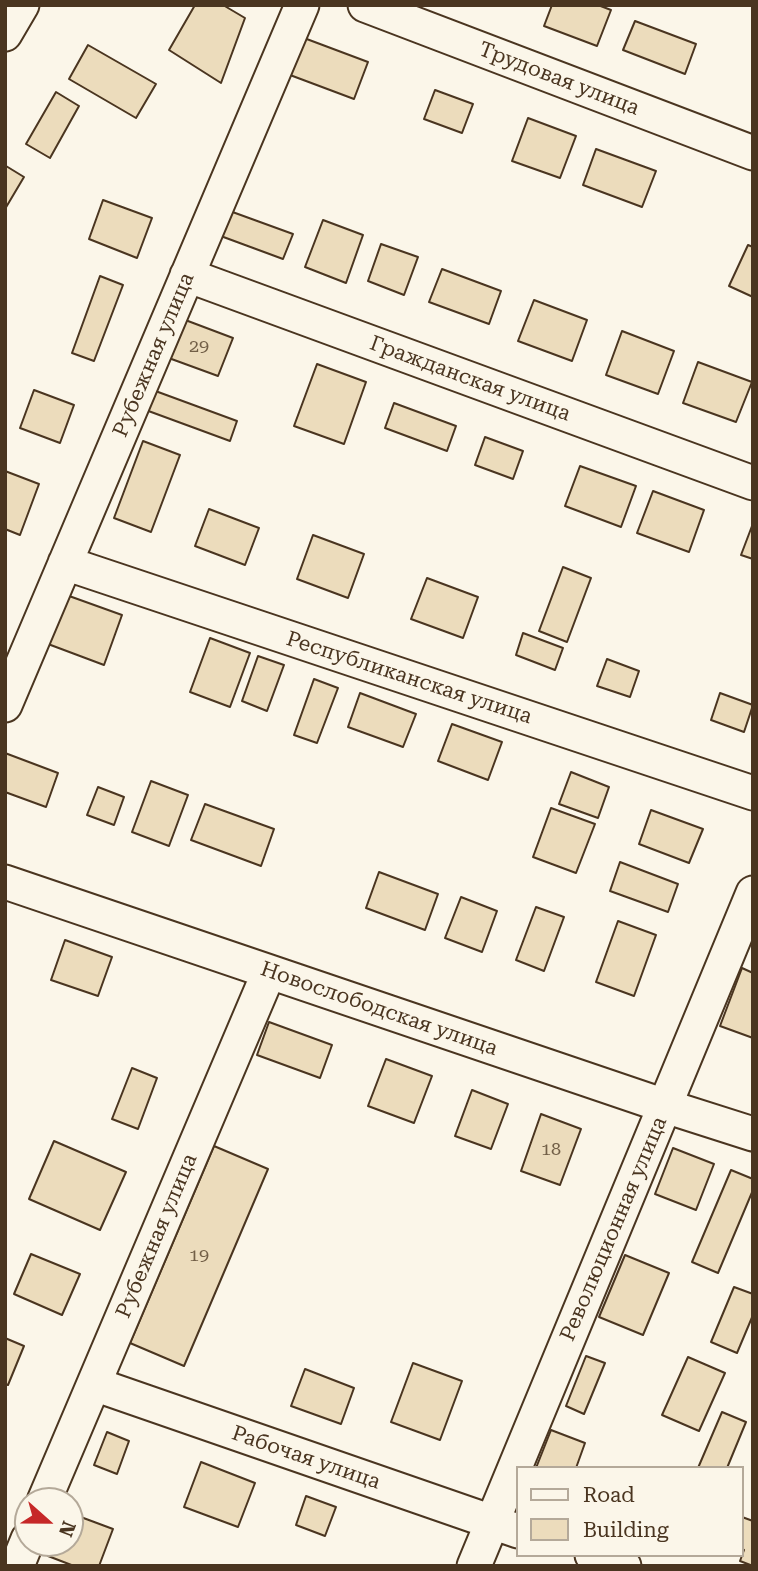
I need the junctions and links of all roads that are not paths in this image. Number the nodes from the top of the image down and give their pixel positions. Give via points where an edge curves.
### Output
1 (22, 5) edge
2 (302, 5) edge
3 (365, 5) edge
4 (5, 34) edge
5 (753, 153) edge
6 (187, 275) junction
7 (753, 483) edge
8 (65, 563) junction
9 (5, 705) edge
10 (753, 793) edge
11 (5, 882) edge
12 (753, 893) edge
13 (269, 972) junction
14 (665, 1106) junction
15 (753, 1134) edge
16 (94, 1384) junction
17 (528, 1466) edge
18 (50, 1487) edge
19 (516, 1497) edge
20 (505, 1526) edge
21 (598, 1557) edge
22 (474, 1566) edge
23 (624, 1566) edge

1 - 4 street
2 - 6 street, Рубежная улица
3 - 5 street, Трудовая улица
6 - 7 street, Гражданская улица
6 - 8 street, Рубежная улица
8 - 9 street, Рубежная улица
8 - 10 street, Республиканская улица
11 - 13 street, Новослободская улица
12 - 14 street, Революционная улица
13 - 14 street, Новослободская улица
13 - 16 street, Рубежная улица
14 - 15 street, Новослободская улица
14 - 17 street, Революционная улица
16 - 18 street, Рубежная улица
16 - 20 street, Рабочая улица
19 - 20 street, Революционная улица
20 - 22 street, Революционная улица
21 - 23 street

